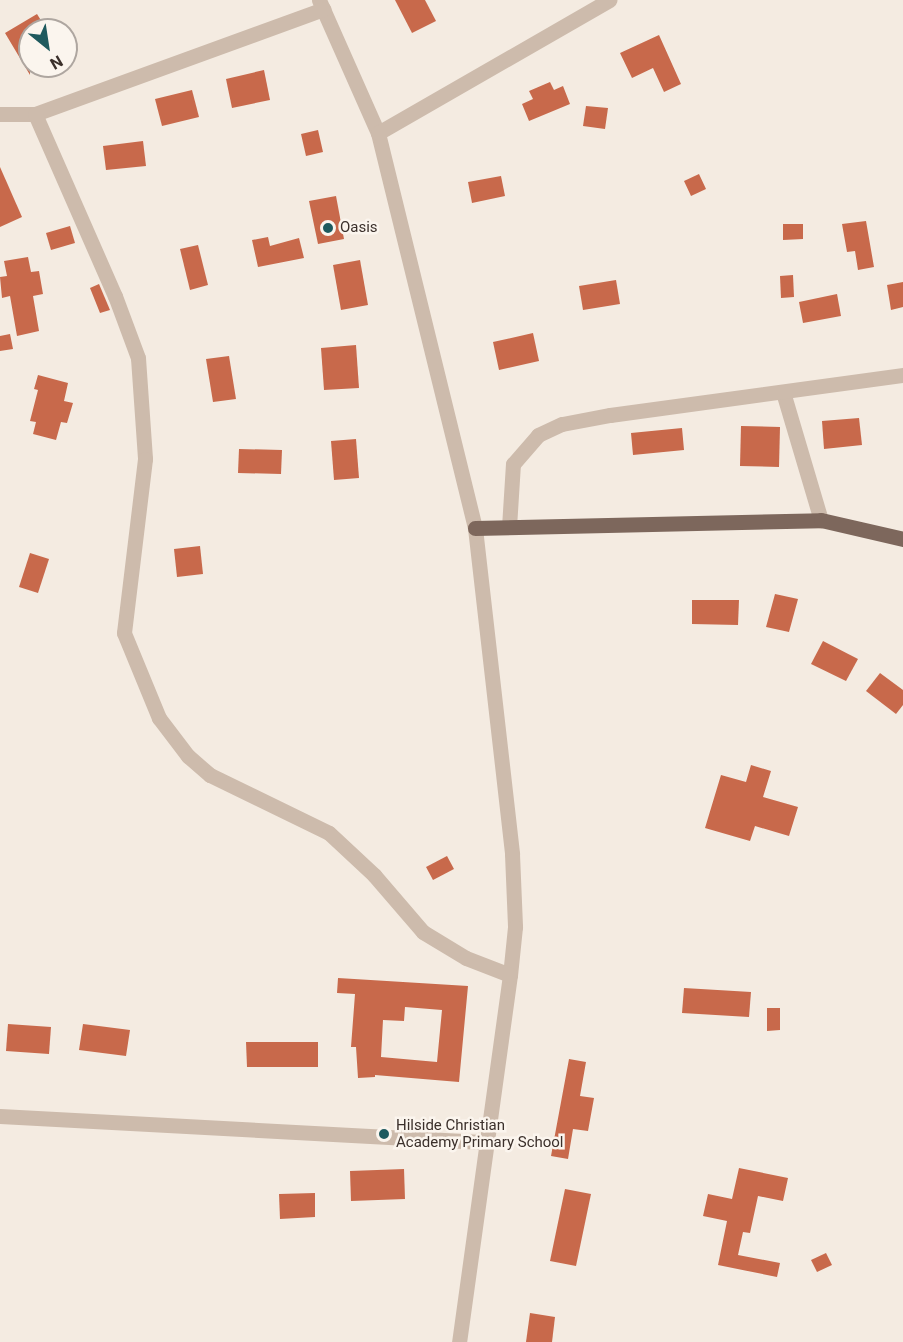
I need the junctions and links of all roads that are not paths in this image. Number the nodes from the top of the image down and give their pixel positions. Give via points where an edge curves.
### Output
1 (609, 0) edge
2 (321, 4) edge
3 (0, 114) edge
4 (35, 114) junction
5 (378, 133) junction
6 (903, 375) edge
7 (783, 392) junction
8 (821, 520) junction
9 (509, 527) junction
10 (475, 528) junction
11 (903, 539) edge
12 (510, 975) junction
13 (0, 1116) edge
14 (486, 1143) junction
15 (459, 1342) edge

1 - 5 street
2 - 4 street
2 - 5 street
3 - 4 street
4 - 12 street via 116,296 138,358 145,459 124,633 159,718 188,756 210,775 329,832 374,875 423,932 466,958
5 - 10 street
6 - 7 street
7 - 8 street
7 - 9 street via 610,415 562,424 538,435 513,464
8 - 9 main road
8 - 11 main road
9 - 10 main road
10 - 12 street via 512,854 514,927
12 - 14 street
13 - 14 street
14 - 15 street

